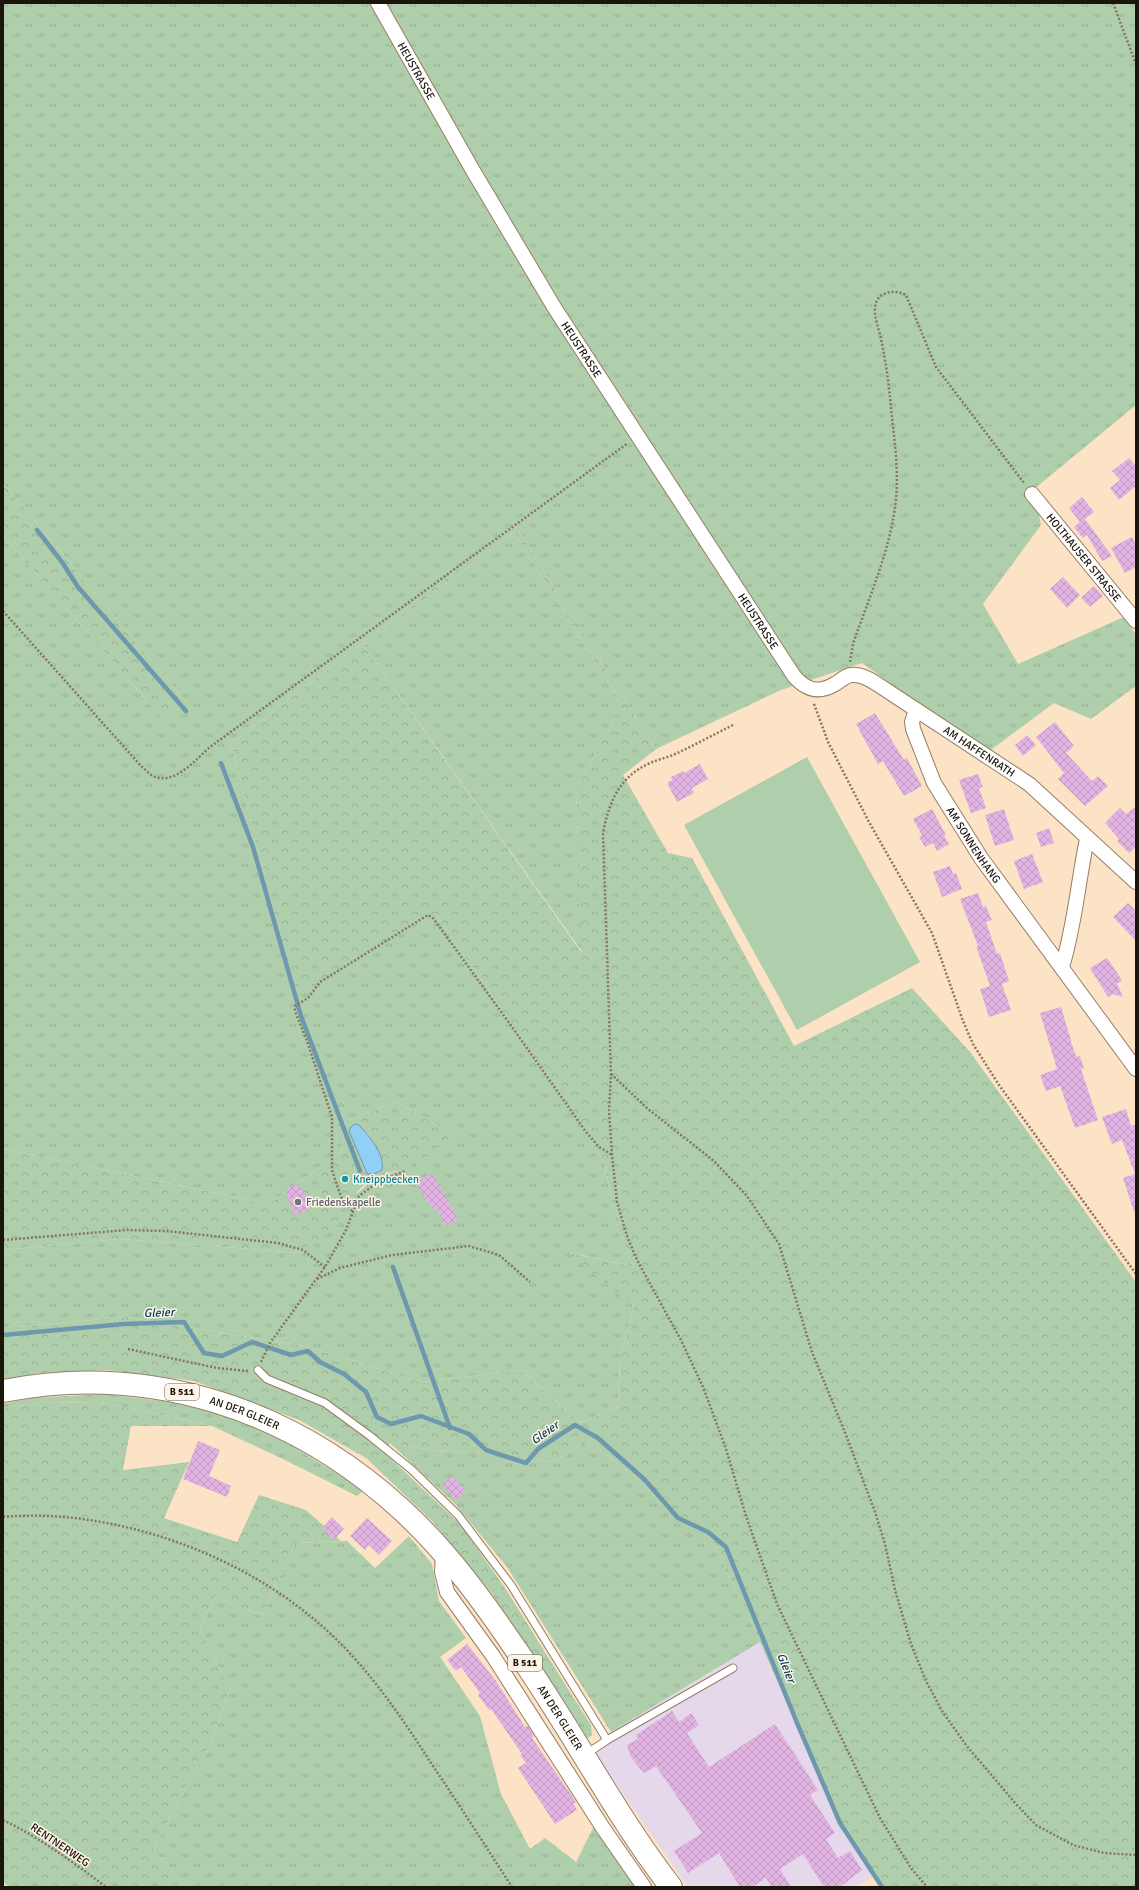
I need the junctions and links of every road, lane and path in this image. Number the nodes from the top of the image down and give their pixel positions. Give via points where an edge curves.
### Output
1 (378, 3) edge
2 (1113, 3) edge
3 (1136, 64) edge
4 (638, 436) junction
5 (1032, 494) joint
6 (3, 611) edge
7 (1136, 621) edge
8 (847, 676) junction
9 (805, 687) junction
10 (916, 710) junction
11 (733, 725) dead end
12 (1088, 839) junction
13 (1136, 882) edge
14 (1062, 967) junction
15 (1136, 1069) edge
16 (612, 1074) junction
17 (612, 1155) junction
18 (406, 1171) dead end
19 (352, 1211) junction
20 (3, 1240) edge
21 (325, 1267) junction
22 (1136, 1274) edge
23 (317, 1279) junction
24 (530, 1282) dead end
25 (128, 1349) dead end
26 (265, 1351) dead end
27 (258, 1370) joint
28 (3, 1391) edge
29 (3, 1517) edge
30 (443, 1553) junction
31 (733, 1668) dead end
32 (607, 1740) junction
33 (583, 1756) junction
34 (3, 1820) edge
35 (1136, 1855) edge
36 (106, 1887) edge
37 (512, 1887) edge
38 (644, 1887) edge
39 (671, 1887) edge
40 (927, 1887) edge

1 - 4 street, HEUSTRASSE via 554,307
2 - 3 path
4 - 6 path via 210,747 178,775 165,778 154,776 141,766
4 - 9 street, HEUSTRASSE via 787,667
5 - 7 street, HOLTHAUSER STRASSE
5 - 8 path via 936,367 906,295 896,291 881,296 877,300 875,313 890,395 896,462 896,498 888,543 853,644
8 - 9 street via 827,688 818,690
8 - 10 street, AM HAFFENRATH via 866,678
9 - 22 path via 828,742 869,822 932,933 973,1044 999,1085
10 - 12 street, AM HAFFENRATH via 1029,784
10 - 14 street, AM SONNENHANG via 913,728 934,783 984,862
11 - 16 path via 650,763 630,775 614,794 607,812 603,833
12 - 13 street, AM HAFFENRATH
12 - 14 street via 1079,876 1070,943
14 - 15 street, AM SONNENHANG
16 - 17 path via 609,1111
16 - 35 path via 648,1109 714,1161 747,1196 779,1244 812,1352 875,1512 911,1644 942,1711 966,1745 1036,1825 1073,1845 1104,1853
17 - 19 path via 599,1147 586,1132 433,918 428,915 320,982 308,998 295,1006 332,1116 332,1170 341,1197
17 - 40 path via 617,1202 627,1236 703,1387 777,1604 880,1818 911,1868
18 - 19 path via 381,1180 363,1192
19 - 21 path via 346,1230
20 - 21 path via 114,1230 166,1231 278,1243 303,1250
21 - 23 path
23 - 24 path via 340,1268 392,1255 469,1246 499,1255
23 - 26 path
25 - 27 path via 217,1368
27 - 32 lane via 267,1379 325,1403 365,1432 412,1470 458,1515 511,1585
28 - 30 main road, AN DER GLEIER / B 511 via 54,1383 128,1384 196,1395 248,1412 280,1426 347,1464 403,1511
29 - 37 path via 87,1519 126,1526 178,1542 223,1560 289,1600 335,1638 377,1684
30 - 33 main road, AN DER GLEIER / B 511 via 480,1598 522,1658
30 - 38 street, AN DER GLEIER via 442,1572 447,1592 493,1656 603,1828
31 - 32 lane
32 - 33 lane
33 - 39 main road, AN DER GLEIER / B 511 via 608,1797
34 - 36 path, RENTNERWEG via 67,1858

